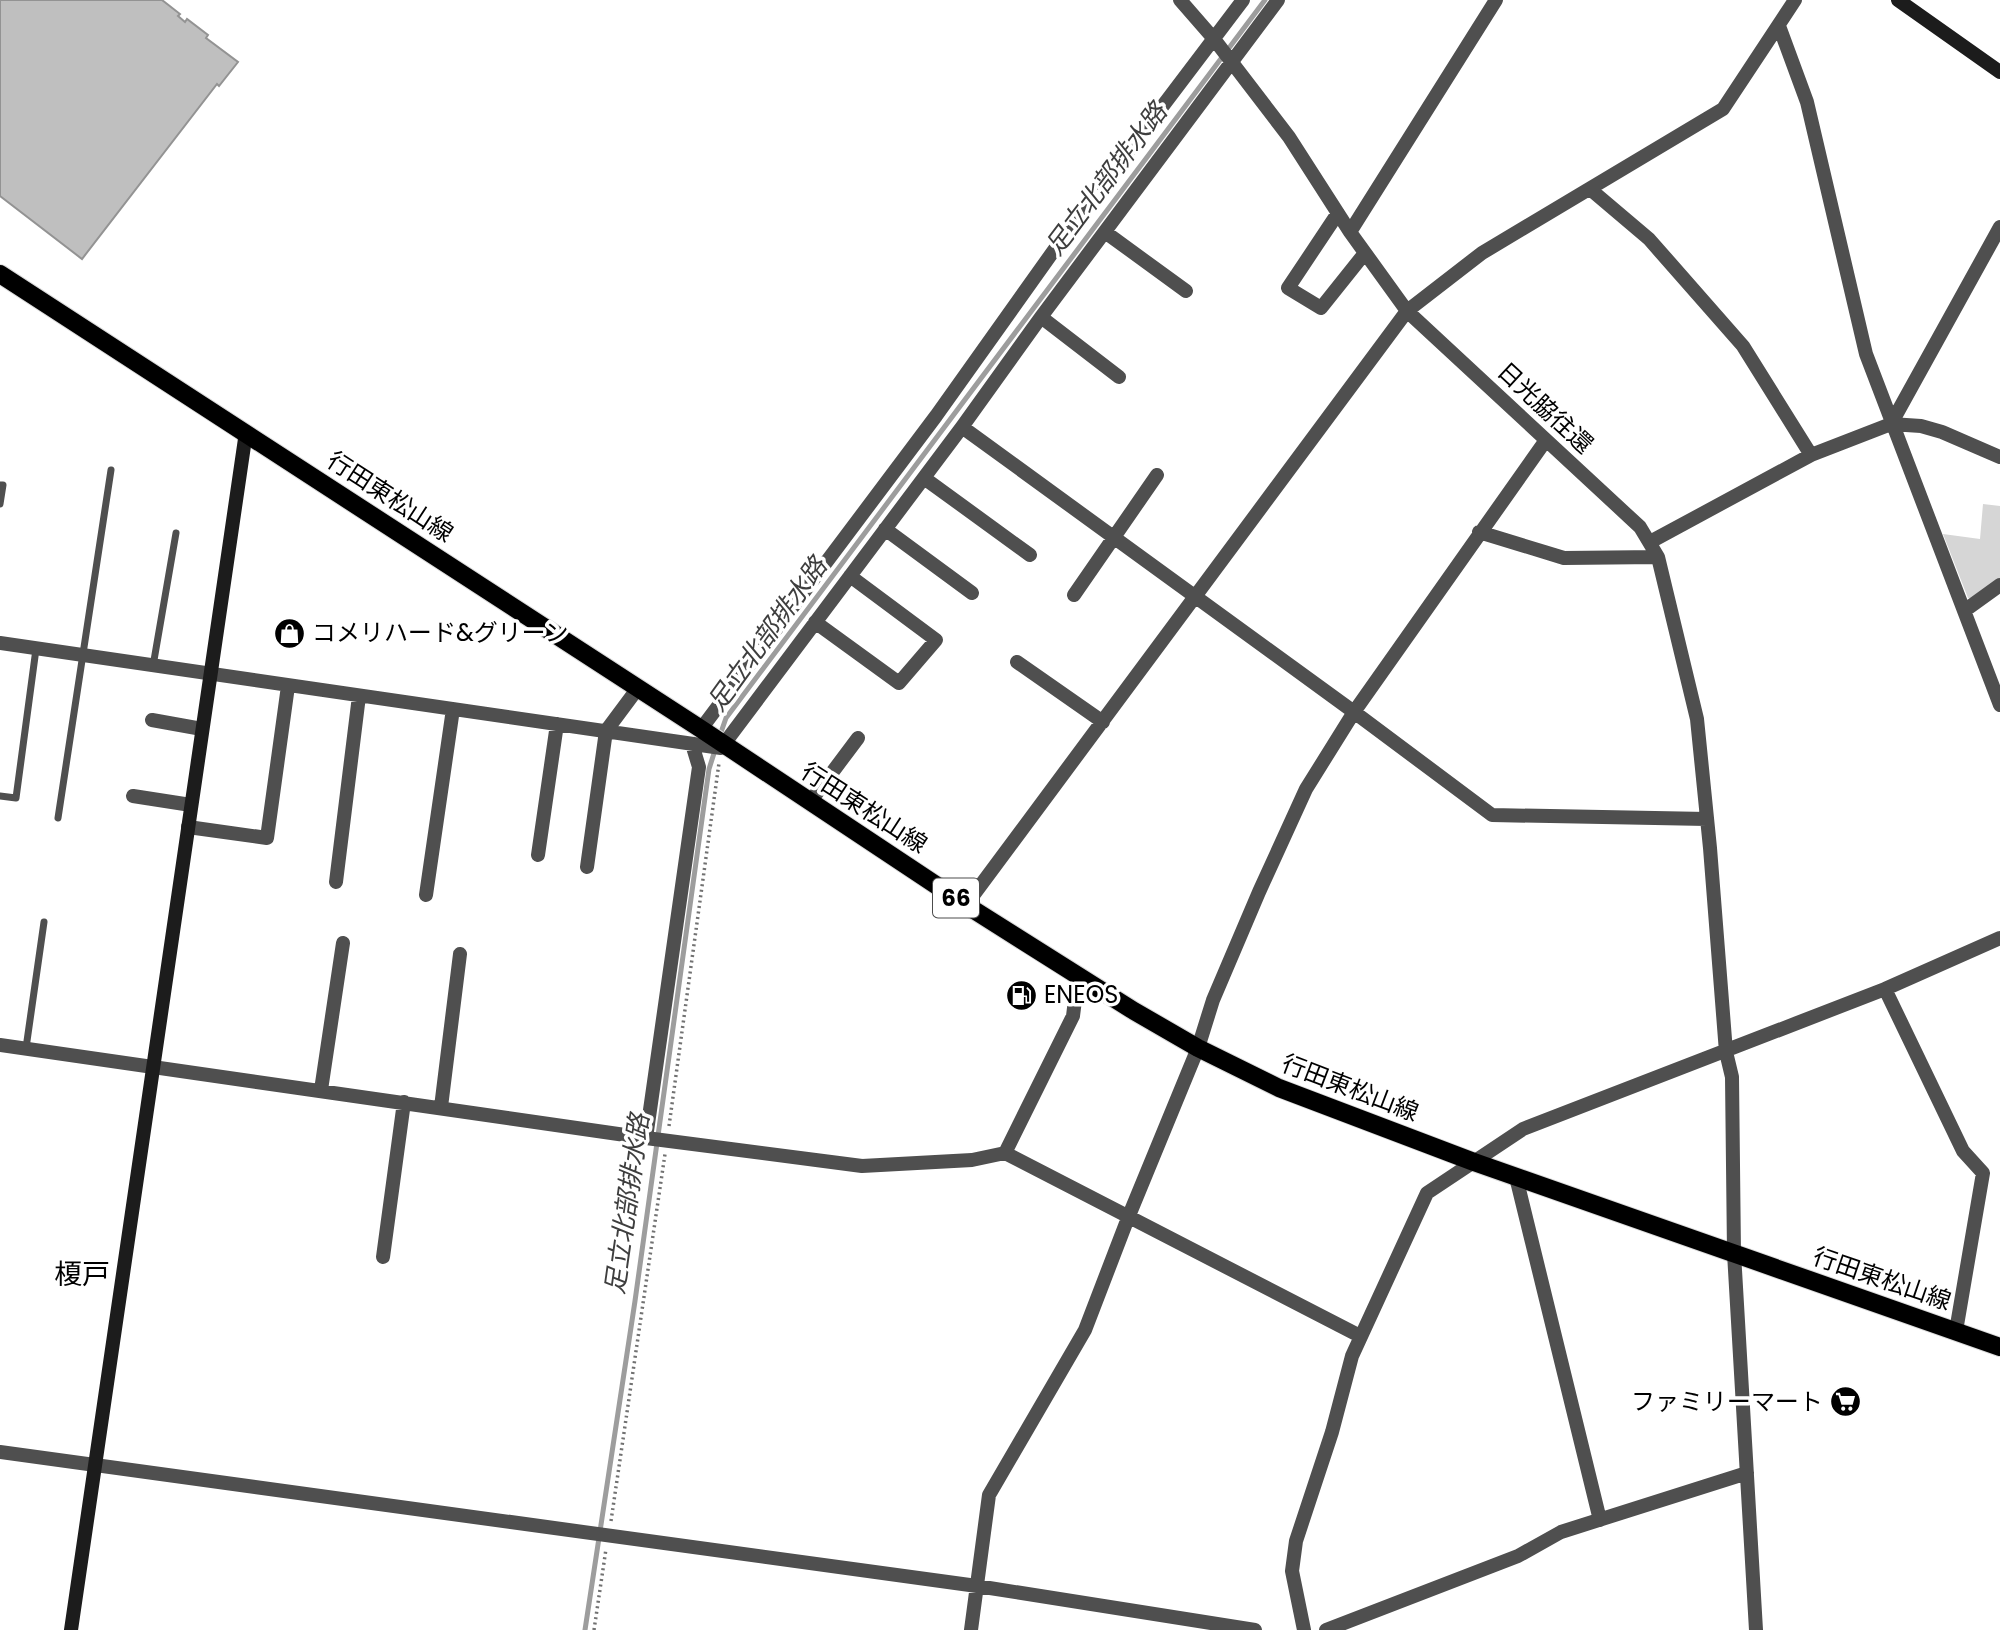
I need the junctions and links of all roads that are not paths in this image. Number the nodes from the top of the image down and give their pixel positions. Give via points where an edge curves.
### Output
1 (1180, 0) edge
2 (1243, 0) edge
3 (1278, 0) edge
4 (1496, 0) edge
5 (1795, 0) edge
6 (1898, 0) edge
7 (1779, 26) junction
8 (1214, 39) junction
9 (1232, 62) junction
10 (2000, 72) edge
11 (1590, 189) junction
12 (1338, 214) junction
13 (2000, 227) edge
14 (1105, 232) junction
15 (1350, 232) junction
16 (1365, 253) junction
17 (0, 274) edge
18 (1186, 291) dead end
19 (1407, 311) junction
20 (1041, 317) junction
21 (1119, 377) dead end
22 (1891, 424) junction
23 (962, 427) junction
24 (246, 432) junction
25 (1546, 440) junction
26 (1811, 454) junction
27 (2000, 457) edge
28 (111, 470) dead end
29 (1157, 475) dead end
30 (924, 478) junction
31 (0, 485) edge
32 (0, 505) edge
33 (886, 529) junction
34 (1479, 532) junction
35 (176, 533) dead end
36 (1115, 538) junction
37 (1650, 542) junction
38 (1030, 555) dead end
39 (1658, 558) junction
40 (850, 576) junction
41 (2000, 585) edge
42 (972, 593) dead end
43 (1074, 595) dead end
44 (1197, 597) junction
45 (1964, 611) junction
46 (815, 622) junction
47 (0, 643) edge
48 (36, 649) junction
49 (84, 656) junction
50 (1017, 662) dead end
51 (153, 666) junction
52 (210, 674) junction
53 (288, 686) junction
54 (638, 688) junction
55 (359, 696) junction
56 (2000, 705) edge
57 (453, 709) junction
58 (1354, 712) junction
59 (152, 720) dead end
60 (1103, 722) junction
61 (557, 724) junction
62 (202, 729) junction
63 (606, 731) junction
64 (697, 736) junction
65 (858, 738) dead end
66 (722, 746) junction
67 (0, 796) edge
68 (132, 796) dead end
69 (810, 802) junction
70 (191, 806) junction
71 (58, 818) dead end
72 (1707, 819) junction
73 (188, 827) junction
74 (538, 855) dead end
75 (587, 867) dead end
76 (336, 882) dead end
77 (426, 895) dead end
78 (966, 905) junction
79 (44, 922) dead end
80 (2000, 938) edge
81 (343, 943) dead end
82 (460, 954) dead end
83 (1078, 976) junction
84 (1885, 989) junction
85 (0, 1045) edge
86 (26, 1048) junction
87 (1198, 1048) junction
88 (1726, 1052) junction
89 (153, 1066) junction
90 (321, 1090) junction
91 (404, 1102) junction
92 (441, 1107) junction
93 (646, 1138) junction
94 (1005, 1153) junction
95 (1474, 1162) junction
96 (1517, 1177) junction
97 (1128, 1218) junction
98 (1734, 1253) junction
99 (383, 1257) dead end
100 (1956, 1331) junction
101 (1360, 1336) junction
102 (2000, 1347) edge
103 (0, 1452) edge
104 (95, 1465) junction
105 (1747, 1474) junction
106 (1600, 1520) junction
107 (977, 1586) junction
108 (71, 1630) edge
109 (971, 1630) edge
110 (1255, 1630) edge
111 (1304, 1630) edge
112 (1326, 1630) edge
113 (1756, 1630) edge

1 - 8 street, 日光脇往還
2 - 8 street
3 - 9 street
4 - 15 street
5 - 7 street
6 - 10 street
7 - 11 street via 1723,109
7 - 22 street via 1807,102 1866,354
8 - 9 street, 日光脇往還
8 - 64 street
9 - 12 street, 日光脇往還 via 1289,137
9 - 14 street
11 - 19 street via 1482,253
11 - 26 street via 1649,239 1743,346
12 - 15 street, 日光脇往還
12 - 16 street via 1288,288 1321,308
13 - 22 street
14 - 18 street
14 - 20 street
15 - 16 street, 日光脇往還
16 - 19 street, 日光脇往還
17 - 24 main road, 行田東松山線 / 66
19 - 25 street, 日光脇往還
19 - 44 street
20 - 21 street
20 - 23 street
22 - 26 street
22 - 27 street via 1942,432
22 - 45 street
23 - 30 street
23 - 36 street
24 - 52 street
24 - 54 main road, 行田東松山線 / 66
25 - 34 street
25 - 37 street, 日光脇往還 via 1640,527
26 - 37 street
28 - 49 lane
29 - 36 street
30 - 33 street
30 - 38 street
31 - 32 lane
33 - 40 street
33 - 42 street
34 - 39 street via 1564,558
34 - 58 street
35 - 51 lane
36 - 43 street
36 - 44 street
37 - 39 street, 日光脇往還
39 - 72 street, 日光脇往還 via 1698,719
40 - 46 street
40 - 46 street via 936,640 899,683
41 - 45 street
44 - 58 street
44 - 60 street
45 - 56 street
46 - 66 street
47 - 48 street
48 - 49 street
48 - 67 lane via 16,798
49 - 51 street
49 - 71 lane
50 - 60 street
51 - 52 street
52 - 53 street
52 - 62 street
53 - 55 street
53 - 73 street via 267,838
54 - 63 street
54 - 64 main road, 行田東松山線 / 66
55 - 57 street
55 - 76 street
57 - 61 street
57 - 77 street
58 - 72 street via 1492,816
58 - 87 street via 1306,789 1213,1000
59 - 62 street
60 - 78 street
61 - 63 street
61 - 74 street
62 - 70 street
63 - 64 street
63 - 75 street
64 - 66 main road, 行田東松山線 / 66
64 - 93 street via 699,767
65 - 69 street
66 - 69 main road, 行田東松山線 / 66
68 - 70 street
69 - 78 main road, 行田東松山線 / 66
70 - 73 street
72 - 88 street, 日光脇往還
73 - 89 street
78 - 83 main road, 行田東松山線 / 66
79 - 86 lane
80 - 84 street
81 - 90 street
82 - 92 street
83 - 87 main road, 行田東松山線 / 66
83 - 94 street via 1073,1016
84 - 88 street
84 - 100 street via 1963,1151 1983,1173
85 - 86 street
86 - 89 street
87 - 95 main road, 行田東松山線 / 66 via 1279,1088
87 - 97 street
88 - 95 street via 1523,1129
88 - 98 street, 日光脇往還 via 1732,1077
89 - 90 street
89 - 104 street
90 - 91 street
91 - 92 street
91 - 99 street
92 - 93 street
93 - 94 street via 862,1166 972,1160
94 - 97 street
95 - 96 main road, 行田東松山線 / 66
95 - 101 street via 1427,1194
96 - 98 main road, 行田東松山線 / 66
96 - 106 street
97 - 101 street
97 - 107 street via 1085,1330 989,1495
98 - 100 main road, 行田東松山線 / 66
98 - 105 street, 日光脇往還
100 - 102 main road, 行田東松山線 / 66
101 - 111 street via 1296,1541 1292,1571
103 - 104 street
104 - 107 street
104 - 108 street
105 - 106 street
105 - 113 street, 日光脇往還
106 - 112 street
107 - 109 street
107 - 110 street

